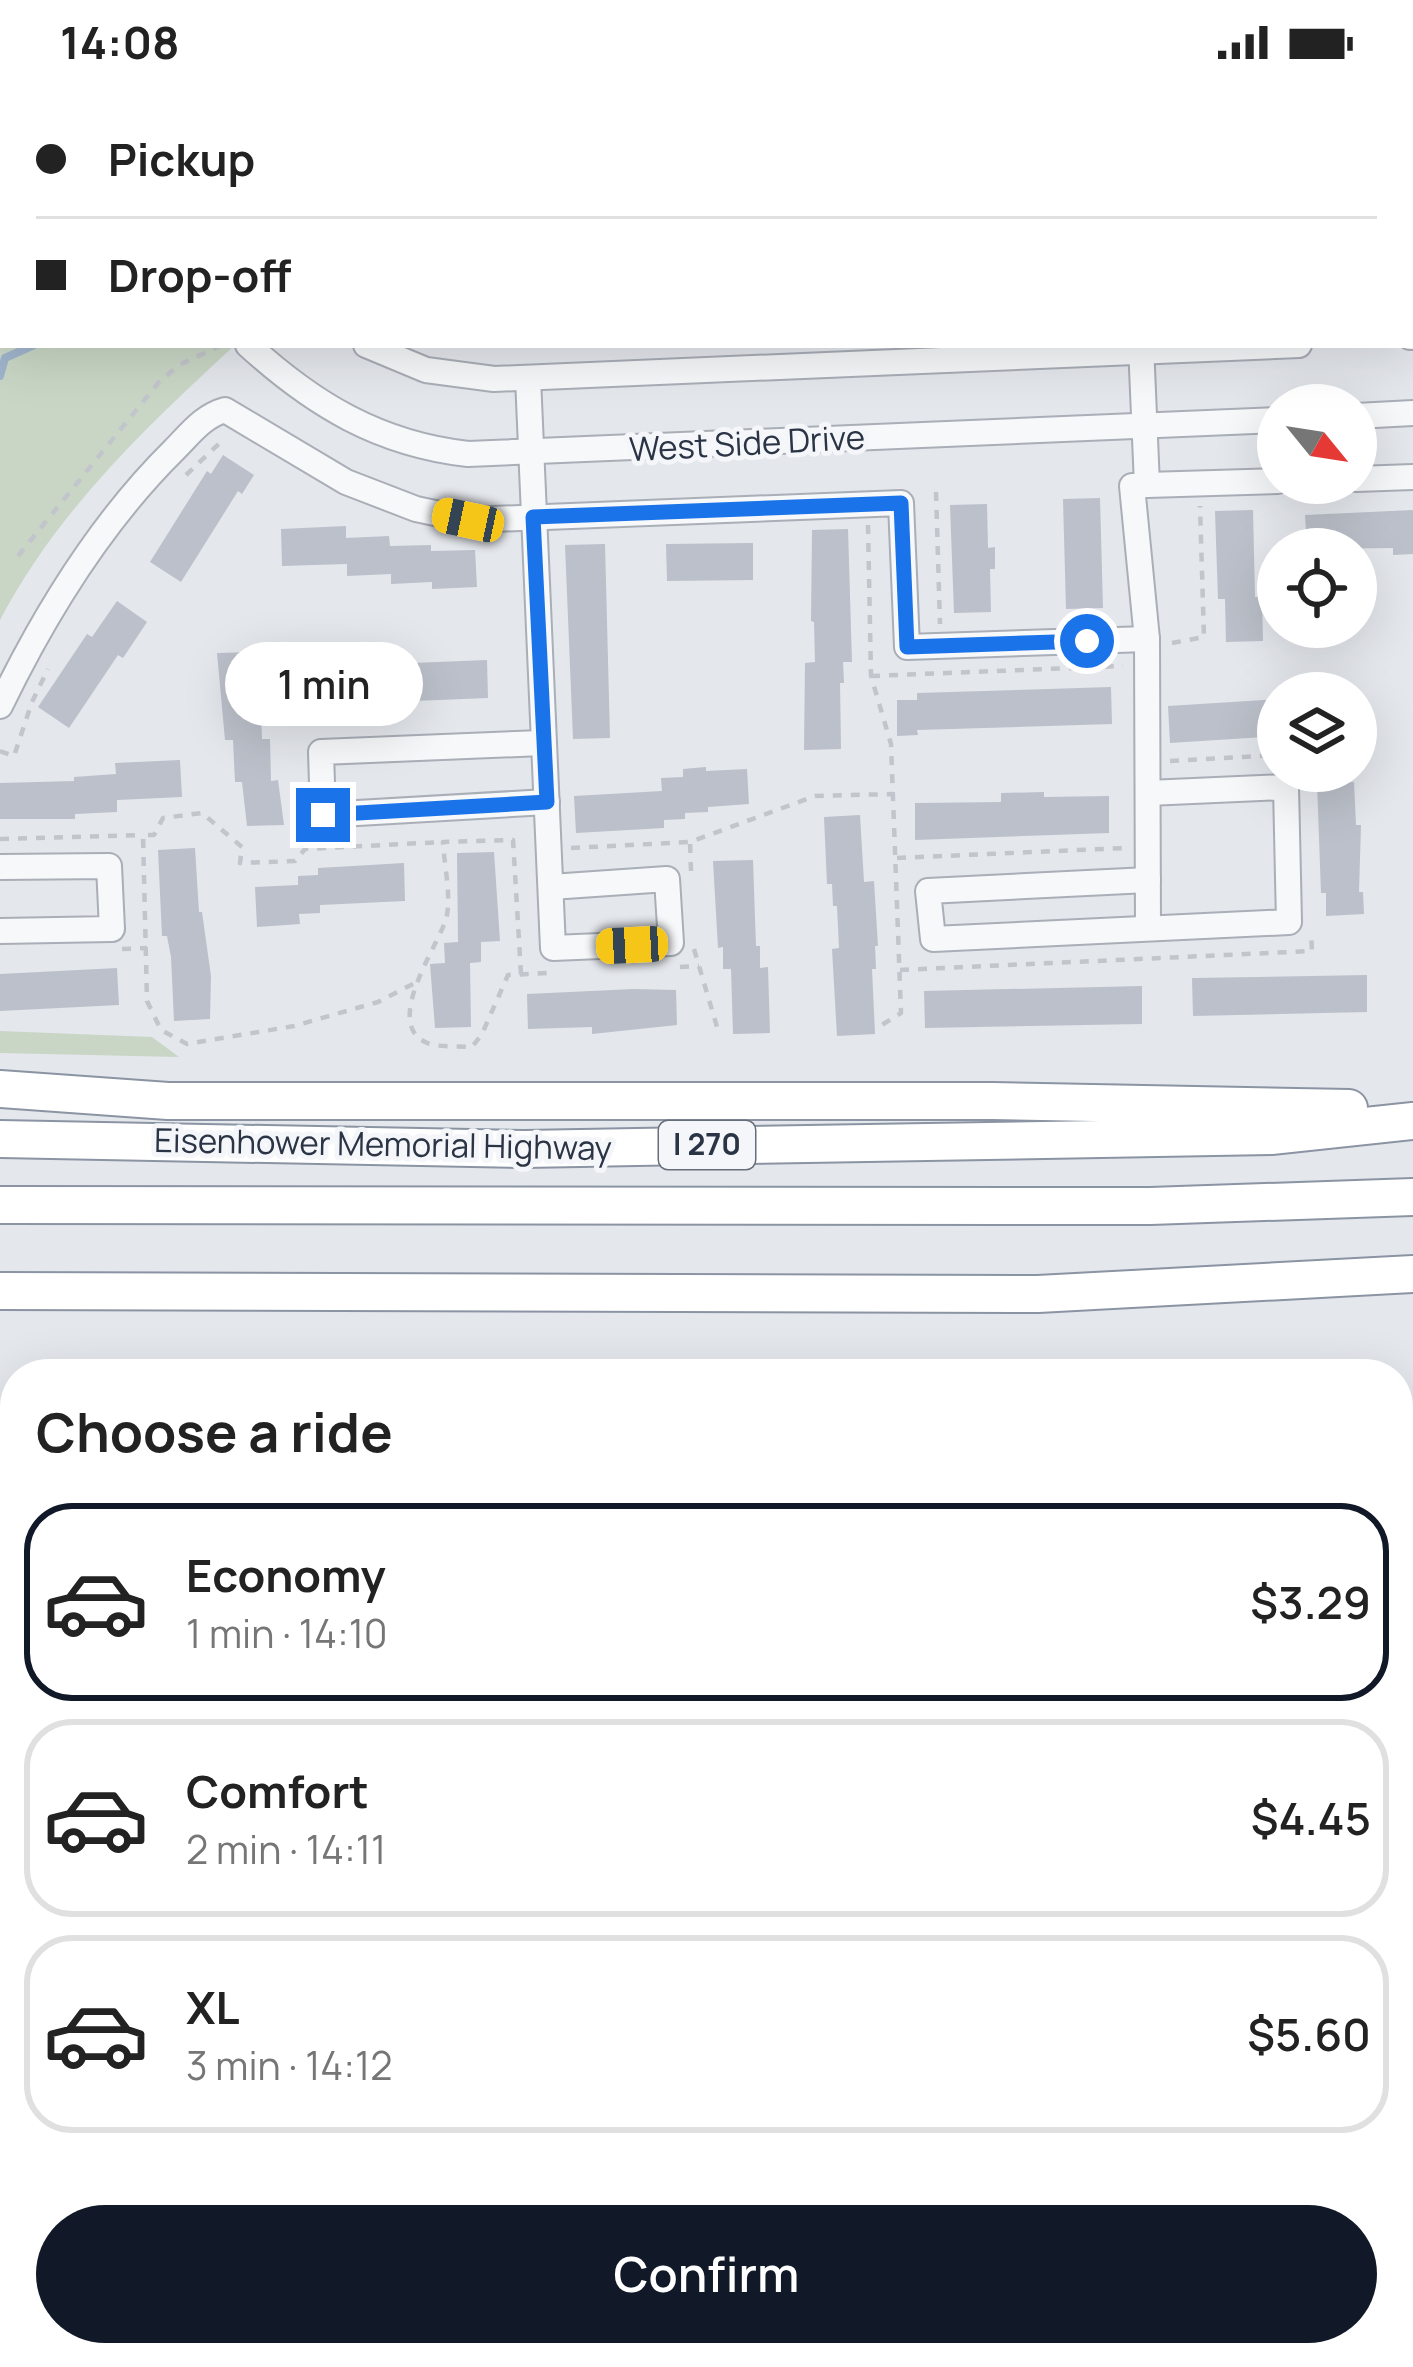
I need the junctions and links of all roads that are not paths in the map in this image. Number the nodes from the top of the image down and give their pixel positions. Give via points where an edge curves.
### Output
1 (252, 348) edge
2 (372, 348) edge
3 (1141, 348) edge
4 (528, 378) junction
5 (1413, 413) edge
6 (1377, 415) edge
7 (1257, 421) edge
8 (1144, 425) junction
9 (531, 454) junction
10 (1413, 477) edge
11 (1377, 482) edge
12 (1147, 484) junction
13 (1257, 486) edge
14 (533, 517) junction
15 (1159, 642) junction
16 (0, 706) edge
17 (542, 743) junction
18 (1148, 793) junction
19 (547, 802) junction
20 (0, 867) edge
21 (1148, 880) junction
22 (550, 886) junction
23 (1148, 926) junction
24 (0, 931) edge
25 (0, 1089) edge
26 (1413, 1109) edge
27 (1413, 1121) edge
28 (0, 1139) edge
29 (1413, 1197) edge
30 (0, 1205) edge
31 (1413, 1274) edge
32 (0, 1291) edge

1 - 9 street, West Side Drive via 310,398 394,440 468,454
2 - 4 street via 447,375
3 - 4 street
3 - 8 street
4 - 9 street
5 - 6 street
7 - 8 street, West Side Drive
8 - 9 street, West Side Drive
8 - 12 street
9 - 14 street
10 - 11 street
12 - 13 street
12 - 15 street via 1132,485
14 - 15 street via 901,503 907,647
14 - 16 street via 468,520 416,509 346,482 225,410 210,415 145,478 94,544
14 - 17 street
15 - 18 street
17 - 19 street
17 - 19 street via 321,752 323,815
18 - 21 street
18 - 23 street via 1286,787 1289,922
19 - 22 street
20 - 24 street via 110,866 112,929
21 - 23 street
21 - 23 street via 928,891 933,939
22 - 22 street via 553,948 671,943 667,879
25 - 26 highway via 168,1101
27 - 28 highway, Eisenhower Memorial Highway / I 270 via 1271,1136 524,1149
29 - 30 highway, I 270 via 1150,1206
31 - 32 highway via 1038,1294

